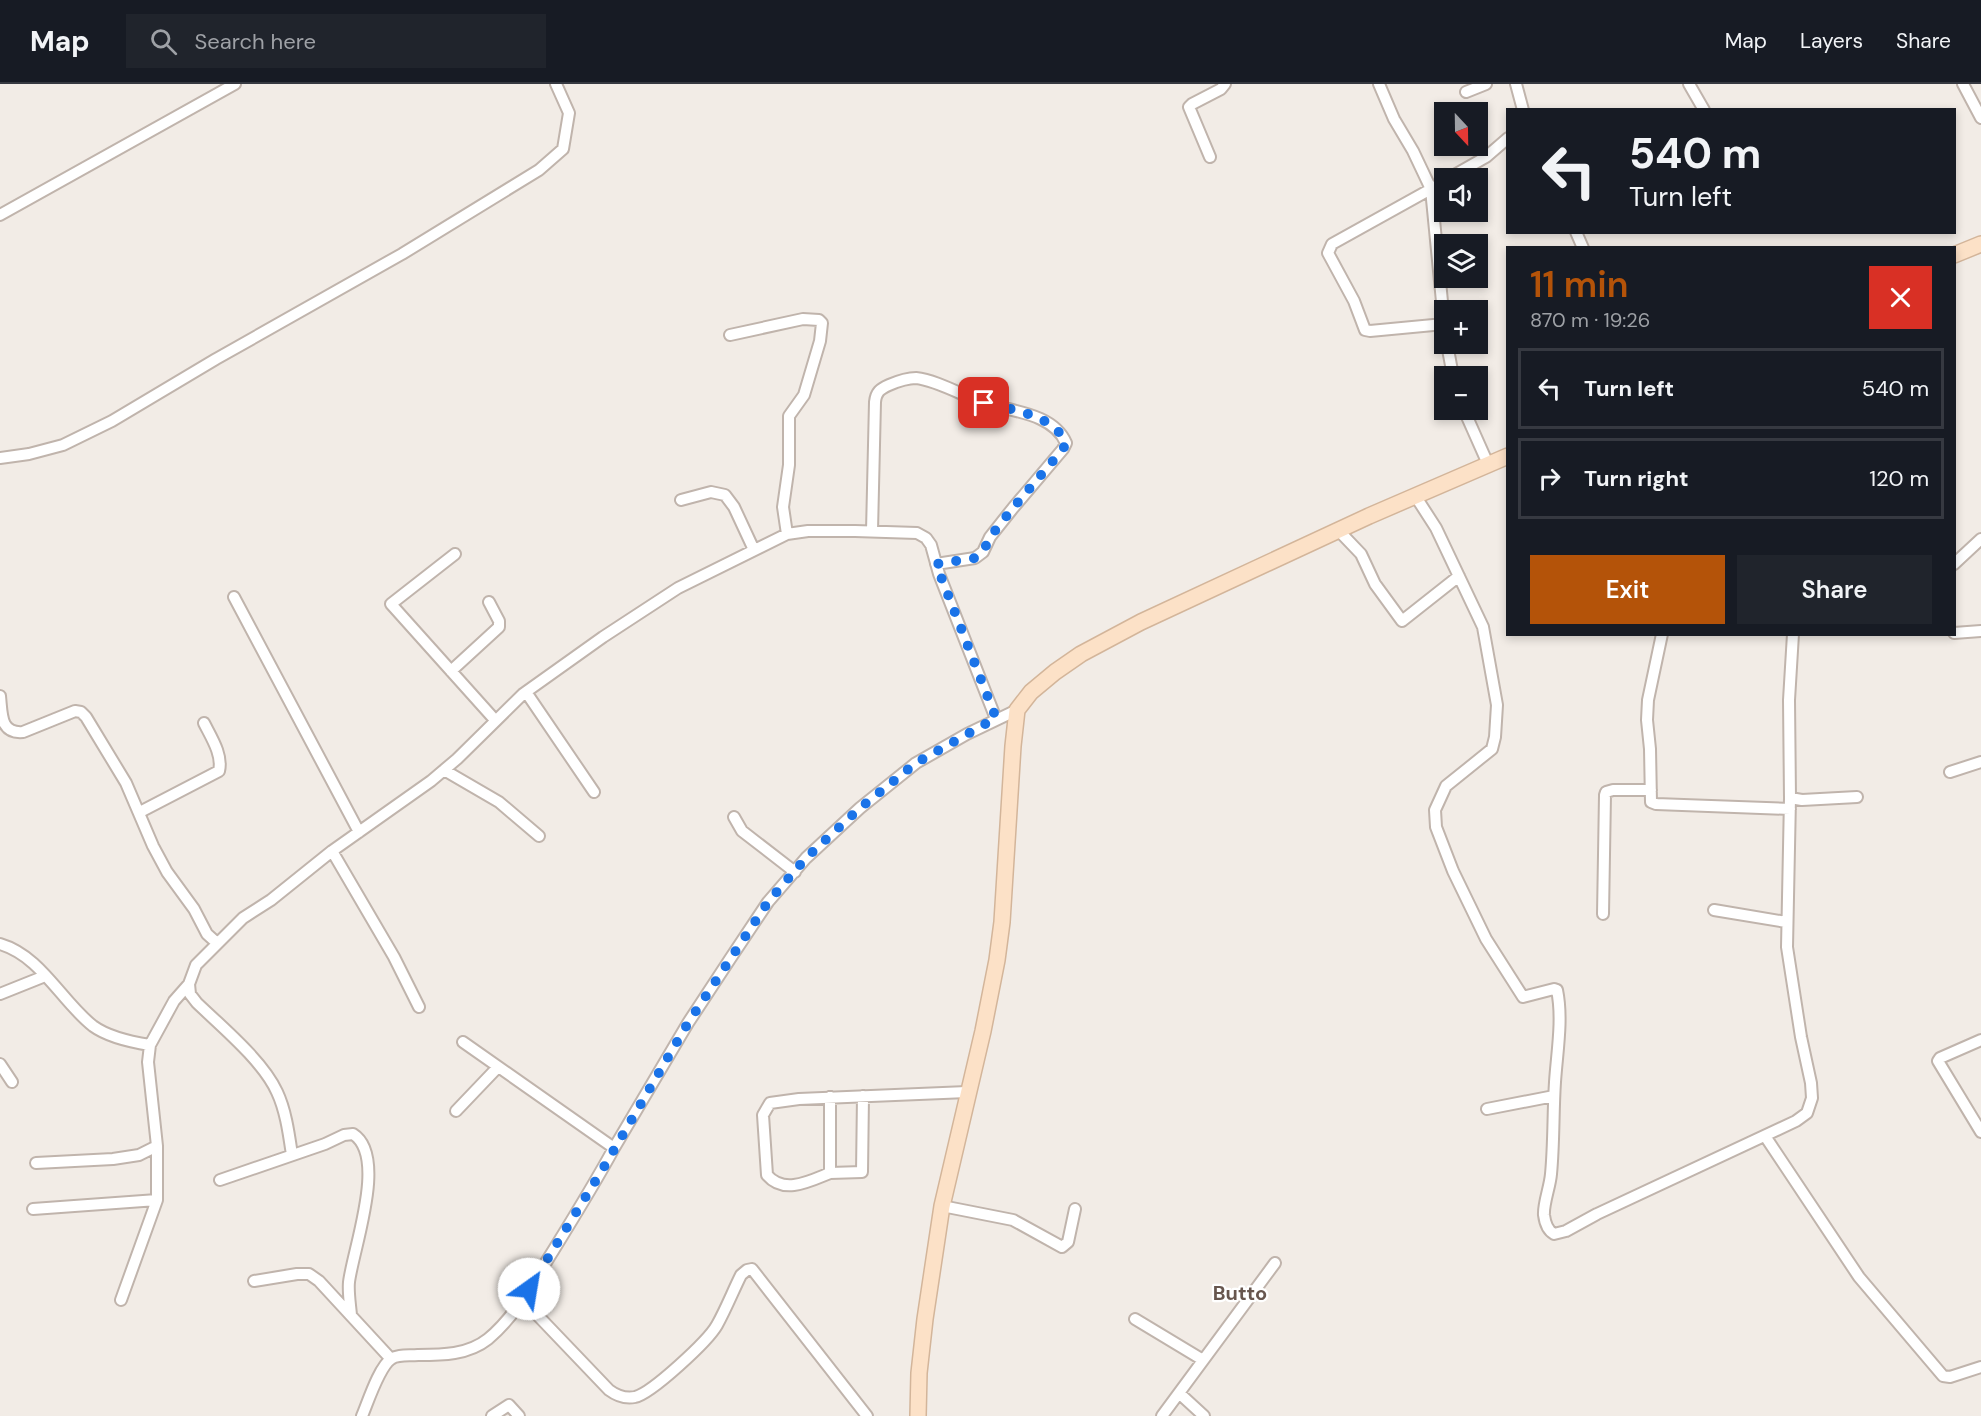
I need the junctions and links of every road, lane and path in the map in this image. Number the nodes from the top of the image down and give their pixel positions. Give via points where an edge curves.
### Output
1 (235, 84) edge
2 (556, 84) edge
3 (1225, 84) edge
4 (1379, 84) edge
5 (1486, 84) edge
6 (1516, 84) edge
7 (1689, 84) edge
8 (1963, 84) edge
9 (1466, 92) dead end
10 (1524, 108) edge
11 (1703, 108) edge
12 (1981, 118) edge
13 (1506, 140) edge
14 (1210, 157) dead end
15 (1467, 168) edge
16 (1434, 187) edge
17 (1431, 189) junction
18 (0, 215) edge
19 (1981, 244) edge
20 (1956, 254) edge
21 (1442, 300) edge
22 (1434, 324) edge
23 (730, 335) dead end
24 (1468, 420) edge
25 (1506, 457) edge
26 (0, 458) edge
27 (1488, 464) junction
28 (1416, 497) junction
29 (681, 500) dead end
30 (872, 531) junction
31 (1339, 531) junction
32 (787, 534) junction
33 (1981, 539) edge
34 (754, 550) junction
35 (455, 554) dead end
36 (1956, 562) edge
37 (936, 564) junction
38 (1459, 576) junction
39 (234, 597) dead end
40 (489, 602) dead end
41 (1981, 632) edge
42 (1956, 633) edge
43 (1662, 636) edge
44 (1793, 636) edge
45 (451, 671) junction
46 (526, 692) junction
47 (0, 696) edge
48 (1017, 710) junction
49 (996, 718) junction
50 (495, 720) junction
51 (204, 723) dead end
52 (1981, 762) edge
53 (444, 770) junction
54 (1950, 772) dead end
55 (1651, 790) junction
56 (594, 792) dead end
57 (1857, 797) dead end
58 (1790, 804) junction
59 (140, 812) junction
60 (734, 817) dead end
61 (359, 832) junction
62 (539, 836) dead end
63 (332, 851) junction
64 (795, 872) junction
65 (1714, 910) dead end
66 (1603, 914) dead end
67 (1786, 922) junction
68 (217, 943) junction
69 (0, 944) edge
70 (45, 976) junction
71 (189, 984) junction
72 (0, 994) edge
73 (419, 1007) dead end
74 (1981, 1040) edge
75 (463, 1042) dead end
76 (150, 1045) junction
77 (0, 1064) edge
78 (498, 1067) junction
79 (12, 1082) dead end
80 (967, 1092) junction
81 (863, 1096) junction
82 (1554, 1096) junction
83 (830, 1097) junction
84 (1487, 1109) dead end
85 (456, 1111) dead end
86 (1981, 1132) edge
87 (1765, 1136) junction
88 (157, 1146) junction
89 (614, 1148) junction
90 (292, 1155) junction
91 (36, 1163) dead end
92 (830, 1173) junction
93 (220, 1180) dead end
94 (157, 1200) junction
95 (942, 1206) junction
96 (33, 1209) dead end
97 (1075, 1209) dead end
98 (1275, 1263) dead end
99 (254, 1281) dead end
100 (522, 1299) junction
101 (121, 1300) dead end
102 (351, 1315) junction
103 (1135, 1319) dead end
104 (392, 1359) junction
105 (1203, 1360) junction
106 (1981, 1367) edge
107 (1179, 1393) junction
108 (362, 1416) edge
109 (492, 1416) edge
110 (519, 1416) edge
111 (867, 1416) edge
112 (918, 1416) edge
113 (1161, 1416) edge
114 (1204, 1416) edge

1 - 18 street
2 - 26 street via 569,113 563,149 539,170 112,421 63,445
3 - 14 street via 1189,107
4 - 17 street
5 - 9 street
6 - 10 street
7 - 11 street
8 - 12 street
13 - 15 street
16 - 17 street
17 - 21 street
17 - 22 street via 1332,244 1328,253 1365,330
19 - 20 street
23 - 32 street via 803,319 822,323 804,395 789,417 789,465 783,507
24 - 27 street
25 - 27 street
27 - 28 street
28 - 31 street
28 - 38 street
29 - 34 street via 711,492 724,495 734,507
30 - 32 street
30 - 37 street via 917,533 931,545
30 - 37 street via 875,402 881,389 916,378 984,403 1032,415 1063,436 1063,449 990,537 983,552 975,558
31 - 38 street via 1360,554 1375,584 1402,621
31 - 48 street via 1141,622 1081,654 1031,692
32 - 34 street
33 - 36 street
34 - 46 street via 678,588
35 - 45 street via 391,604
37 - 49 street
38 - 82 street via 1488,646 1497,705 1496,737 1492,749 1446,786 1435,810 1436,827 1486,939 1523,997 1557,990 1560,1014
39 - 61 street
40 - 45 street via 499,627
41 - 42 street
43 - 55 street via 1648,700
44 - 58 street
45 - 50 street
46 - 50 street
46 - 56 street
47 - 59 street via 4,725 14,733 66,713 81,712
48 - 49 street
48 - 80 street via 1002,922 983,1031
49 - 64 street via 916,763 860,808
50 - 53 street
51 - 59 street via 217,749 219,771
52 - 54 street
53 - 61 street
53 - 62 street via 500,802
55 - 58 street via 1650,800 1656,804
55 - 66 street via 1606,792
57 - 58 street
58 - 67 street
59 - 68 street via 167,872
60 - 64 street via 742,831
61 - 63 street
63 - 68 street via 243,918
63 - 73 street
64 - 89 street via 768,902 688,1023
65 - 67 street
67 - 87 street via 1788,959 1812,1098 1803,1118
68 - 71 street via 196,965
69 - 70 street via 20,952
70 - 72 street
70 - 76 street via 95,1028 129,1042
71 - 76 street via 174,1001
71 - 90 street via 197,1003 266,1072 284,1112
74 - 86 street via 1938,1061
75 - 78 street
76 - 88 street via 150,1099
77 - 79 street
78 - 85 street
78 - 89 street
80 - 81 street
80 - 95 street
81 - 83 street
81 - 92 street via 862,1173
82 - 84 street
82 - 87 street via 1550,1190 1544,1215 1547,1228 1554,1234
83 - 92 street
83 - 92 street via 770,1103 763,1116 766,1175 772,1181 780,1185 803,1184
87 - 106 street via 1859,1277 1942,1376
88 - 91 street via 139,1155 112,1159
88 - 94 street
89 - 100 street
90 - 93 street
90 - 102 street via 353,1134 358,1136 364,1151 370,1184 349,1283
94 - 96 street
94 - 101 street
95 - 97 street via 1013,1220 1062,1247 1068,1242
95 - 112 street via 925,1319
98 - 105 street
99 - 102 street via 309,1274
100 - 104 street via 500,1327 477,1347 445,1355
100 - 111 street via 609,1390 617,1396 636,1397 705,1341 741,1275 752,1269
102 - 104 street
103 - 105 street
104 - 108 street via 382,1371
105 - 107 street
107 - 113 street
107 - 114 street
109 - 110 street via 509,1405

